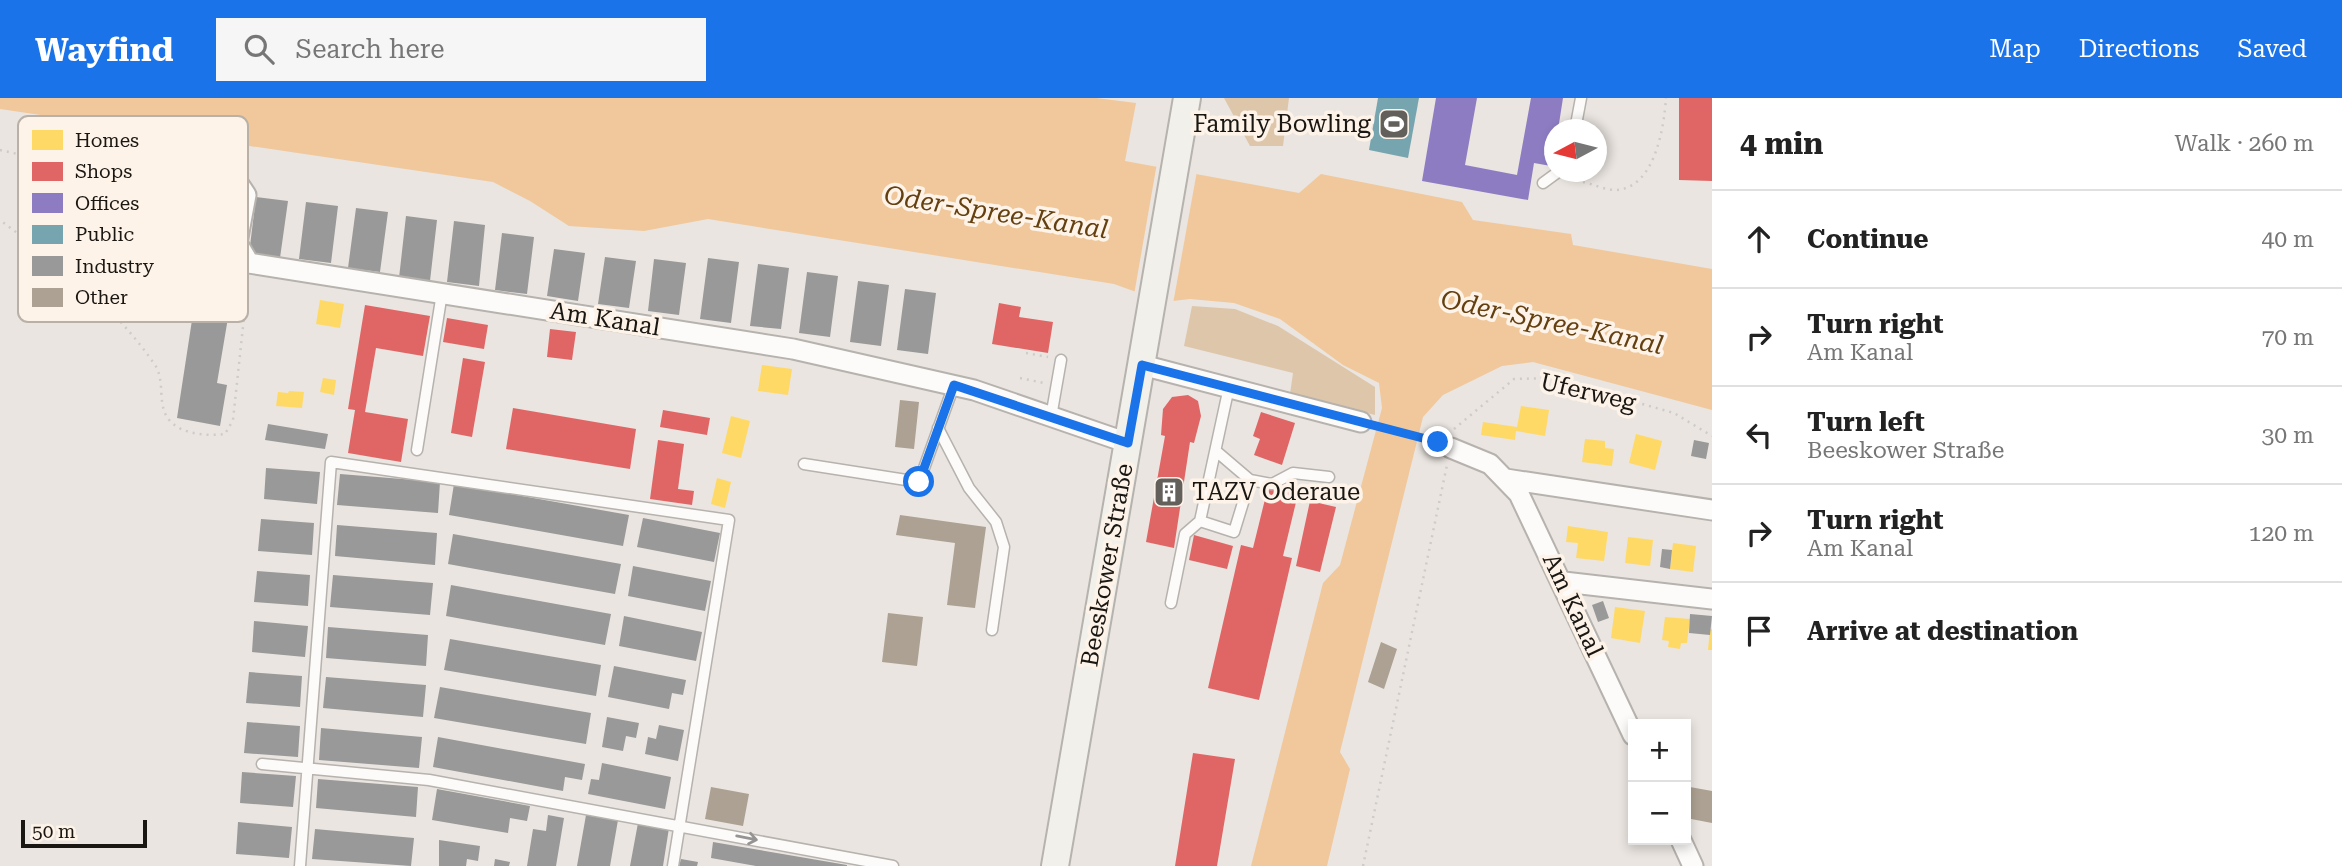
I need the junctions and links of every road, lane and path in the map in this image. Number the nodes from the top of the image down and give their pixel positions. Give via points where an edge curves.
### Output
1 (1581, 98) edge
2 (1666, 98) edge
3 (1185, 108) edge
4 (1577, 119) edge
5 (0, 150) edge
6 (18, 154) edge
7 (1583, 182) dead end
8 (0, 220) edge
9 (18, 234) edge
10 (248, 261) edge
11 (442, 293) junction
12 (120, 322) edge
13 (244, 322) edge
14 (1026, 353) dead end
15 (1062, 360) joint
16 (1142, 365) junction
17 (1020, 378) dead end
18 (954, 385) junction
19 (1057, 386) junction
20 (1230, 387) junction
21 (1051, 417) junction
22 (1361, 422) joint
23 (938, 428) junction
24 (1712, 436) edge
25 (1445, 441) junction
26 (1128, 443) junction
27 (417, 450) dead end
28 (1216, 452) junction
29 (804, 464) dead end
30 (1329, 477) dead end
31 (1506, 479) junction
32 (1250, 480) junction
33 (1712, 510) edge
34 (1200, 521) junction
35 (1564, 582) junction
36 (1712, 599) edge
37 (1171, 603) dead end
38 (992, 630) dead end
39 (1628, 724) edge
40 (262, 764) dead end
41 (308, 768) junction
42 (680, 825) junction
43 (1683, 845) edge
44 (300, 866) edge
45 (673, 866) edge
46 (893, 866) edge
47 (1055, 866) edge
48 (1363, 866) edge
49 (1693, 866) edge

1 - 4 lane
2 - 7 path via 1663,130 1651,163 1632,185 1615,190
3 - 16 street, Beeskower Straße
5 - 6 path
8 - 9 path
10 - 11 street, Am Kanal
11 - 18 street, Am Kanal via 793,349
11 - 27 lane
12 - 13 path via 158,369 163,409 171,422 207,436 225,434 233,420
14 - 15 path
15 - 19 lane
16 - 20 street
16 - 26 street, Beeskower Straße
17 - 19 path
18 - 21 street, Am Kanal
18 - 23 lane
19 - 21 lane
20 - 22 street
20 - 28 lane
21 - 26 street, Am Kanal
22 - 25 path
23 - 29 lane via 919,482
23 - 38 lane via 969,488 996,522 1004,547
24 - 25 path, Uferweg via 1674,413 1551,378 1514,379
25 - 31 street, Am Kanal via 1490,464
25 - 48 path
26 - 47 street, Beeskower Straße
28 - 32 lane
28 - 34 lane
30 - 32 lane via 1293,473 1272,484
31 - 33 street, Am Kanal
31 - 35 street, Am Kanal via 1519,494
32 - 34 lane via 1234,532
34 - 37 lane via 1185,534
35 - 36 street
35 - 39 street, Am Kanal
40 - 41 lane
41 - 42 lane via 429,780
41 - 42 lane via 331,462 729,520
41 - 44 lane
42 - 45 lane
42 -> 46 lane
43 - 49 street

